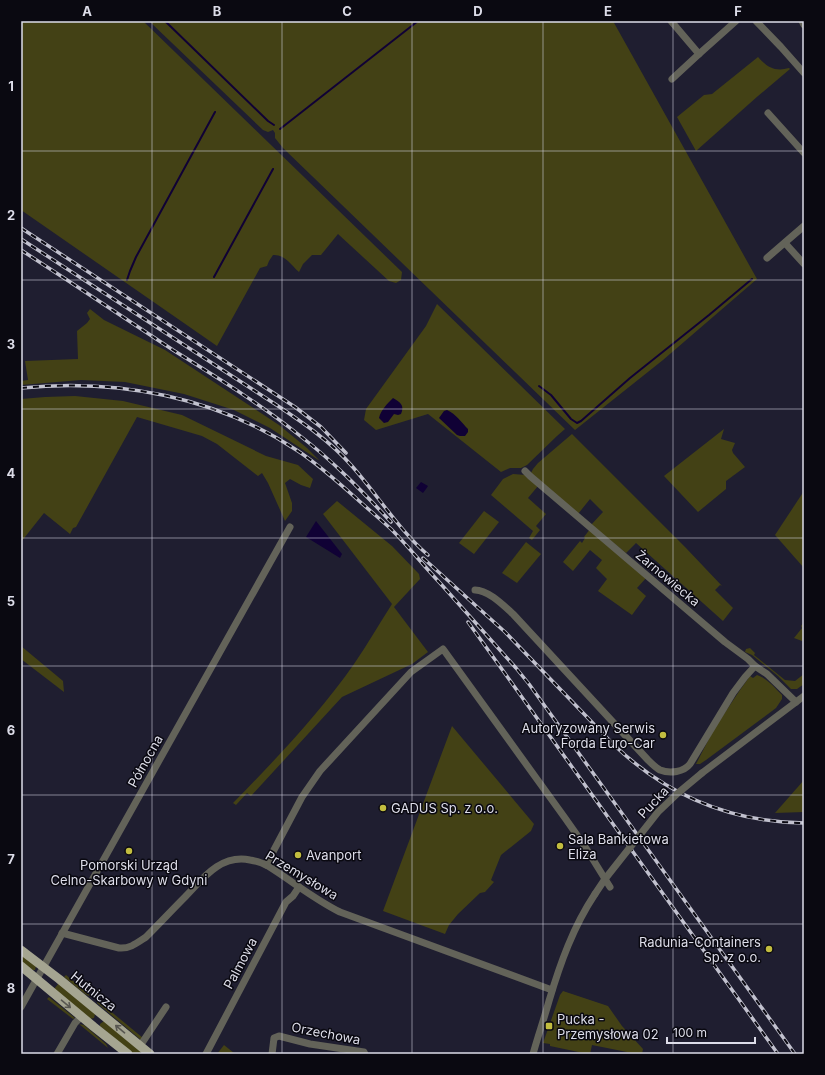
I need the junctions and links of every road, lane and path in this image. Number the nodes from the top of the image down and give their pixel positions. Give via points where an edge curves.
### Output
1 (671, 21) edge
2 (736, 21) edge
3 (756, 21) edge
4 (802, 21) edge
5 (804, 25) edge
6 (699, 54) junction
7 (804, 73) edge
8 (672, 79) dead end
9 (768, 113) dead end
10 (804, 153) edge
11 (804, 226) edge
12 (785, 243) junction
13 (767, 258) dead end
14 (804, 264) edge
15 (525, 471) dead end
16 (290, 526) dead end
17 (475, 590) dead end
18 (755, 666) junction
19 (804, 696) edge
20 (796, 702) junction
21 (266, 865) junction
22 (299, 887) junction
23 (610, 887) dead end
24 (62, 933) junction
25 (21, 950) edge
26 (21, 966) edge
27 (43, 966) junction
28 (36, 979) junction
29 (552, 990) junction
30 (21, 1007) edge
31 (166, 1007) dead end
32 (103, 1015) junction
33 (81, 1017) junction
34 (94, 1027) junction
35 (140, 1046) junction
36 (57, 1054) edge
37 (128, 1054) edge
38 (150, 1054) edge
39 (206, 1054) edge
40 (272, 1054) edge
41 (365, 1054) edge
42 (533, 1054) edge

1 - 6 street
2 - 6 street
3 - 7 street
4 - 5 street
6 - 8 street
9 - 10 street
11 - 12 street
12 - 13 street
12 - 14 street
15 - 18 street, Żarnowiecka
16 - 24 street, Północna
17 - 18 street, Pucka via 484,591 520,620 648,760 656,768 664,771 684,770 688,767 745,677
18 - 20 street, Żarnowiecka
19 - 20 street, Pucka
20 - 29 street, Pucka, bridge via 702,773 658,812 586,907
21 - 22 street, Przemysłowa
21 - 23 street via 302,797 320,771 411,672 443,649 584,845
21 - 24 street, Przemysłowa via 238,859 216,866 146,937 129,948 110,946
22 - 29 street, Przemysłowa via 340,912
22 - 39 street, Palmowa via 286,902
24 - 27 street, Północna
25 - 27 main road, Hutnicza
26 - 28 main road
27 - 28 street, Północna
27 - 32 main road, Hutnicza
28 - 30 street, Północna
28 -> 33 main road
29 - 42 street, Pucka
31 - 35 street
32 - 34 main road
35 -> 32 main road, Hutnicza
33 - 34 main road
33 - 36 street
34 - 37 main road
35 - 38 main road, Hutnicza
40 - 41 street, Orzechowa via 274,1038 279,1036

